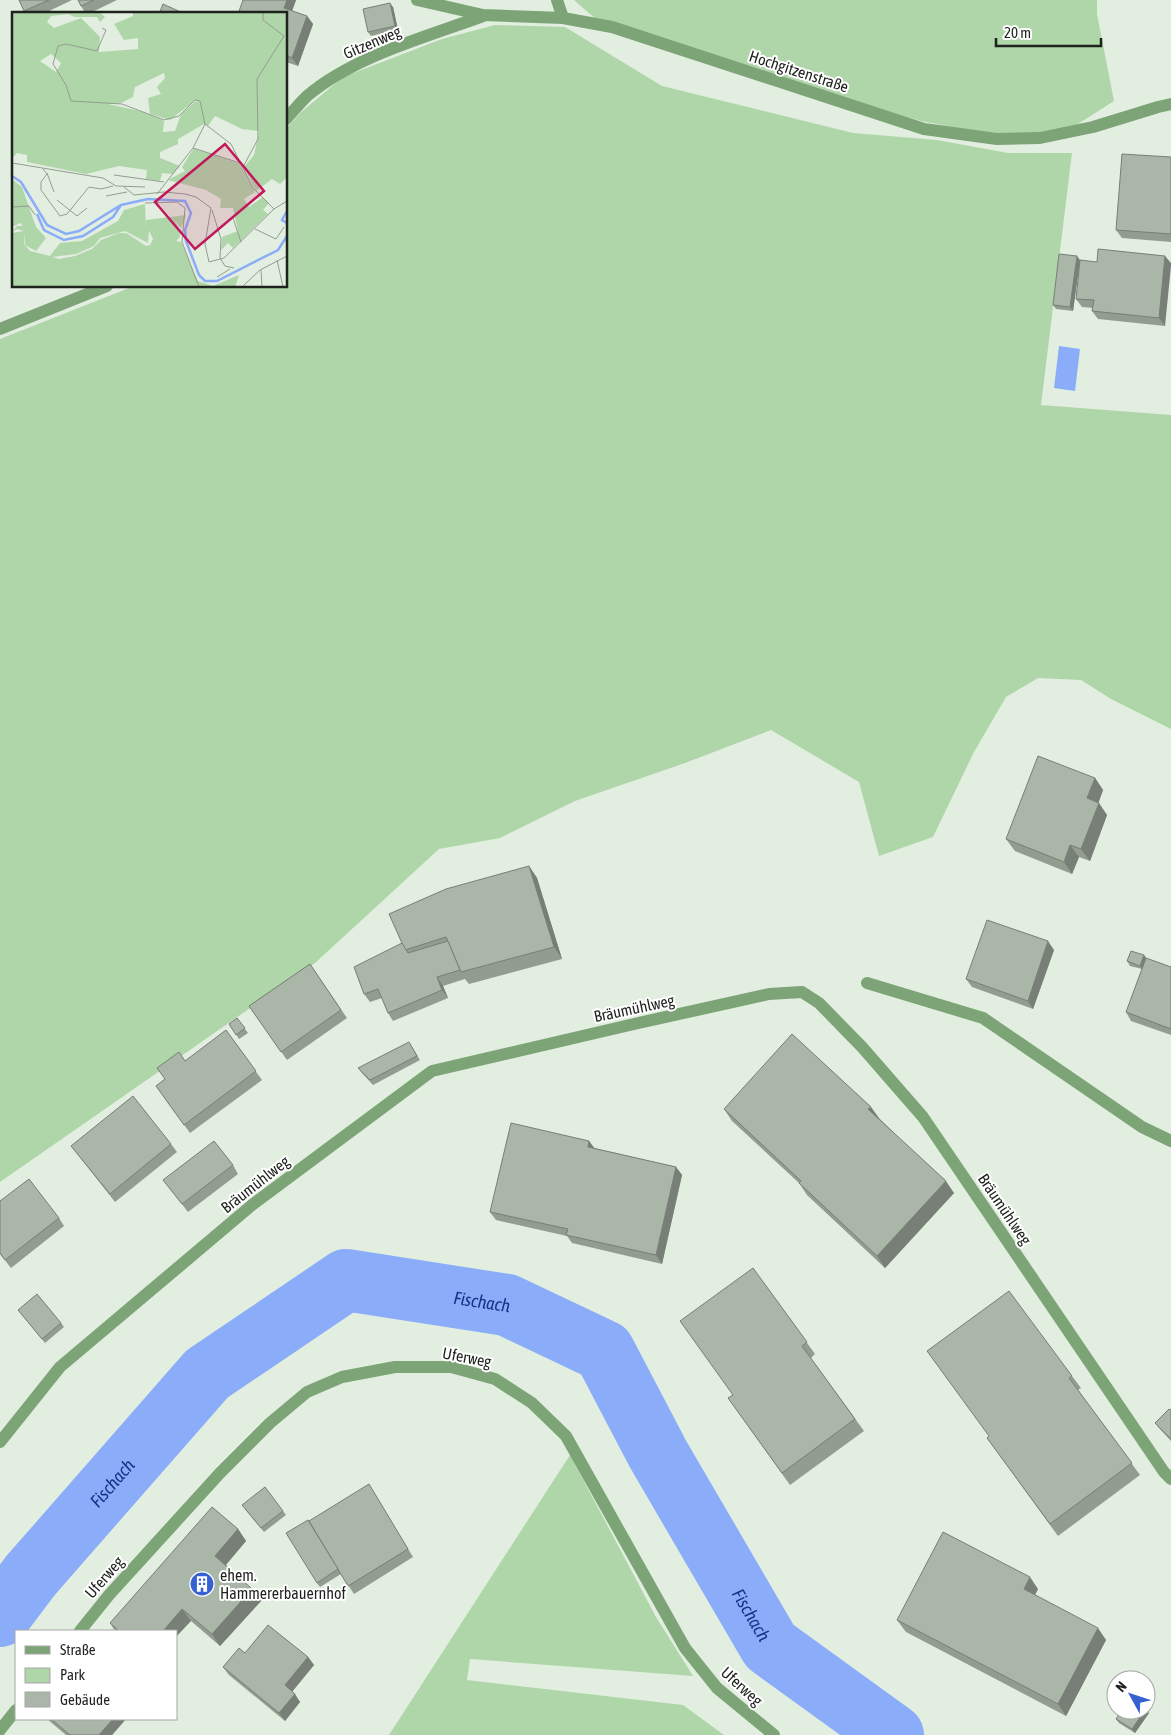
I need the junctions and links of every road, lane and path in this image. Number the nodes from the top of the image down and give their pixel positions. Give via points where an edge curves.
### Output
1 (417, 0) edge
2 (556, 0) edge
3 (483, 16) junction
4 (563, 18) junction
5 (1171, 104) edge
6 (288, 117) edge
7 (102, 288) edge
8 (0, 329) edge
9 (867, 983) dead end
10 (1171, 1141) edge
11 (0, 1442) edge
12 (1171, 1479) edge
13 (81, 1630) edge
14 (15, 1711) edge
15 (0, 1730) edge
16 (774, 1735) edge

1 - 3 street, Hochgitzenstraße
2 - 4 street
3 - 4 street, Hochgitzenstraße
3 - 6 street, Gitzenweg via 371,57 327,81
4 - 5 street, Hochgitzenstraße via 612,27 924,130 996,139 1040,138 1093,128
7 - 8 street
9 - 10 street via 983,1018 1142,1127
11 - 12 street, Bräumühlweg via 68,1361 252,1205 432,1070 769,994 802,992 819,1002 862,1046 923,1117
13 - 16 street, Uferweg via 220,1473 270,1423 307,1392 342,1377 395,1367 451,1367 496,1379 532,1403 566,1436 685,1648 717,1688
14 - 15 street

